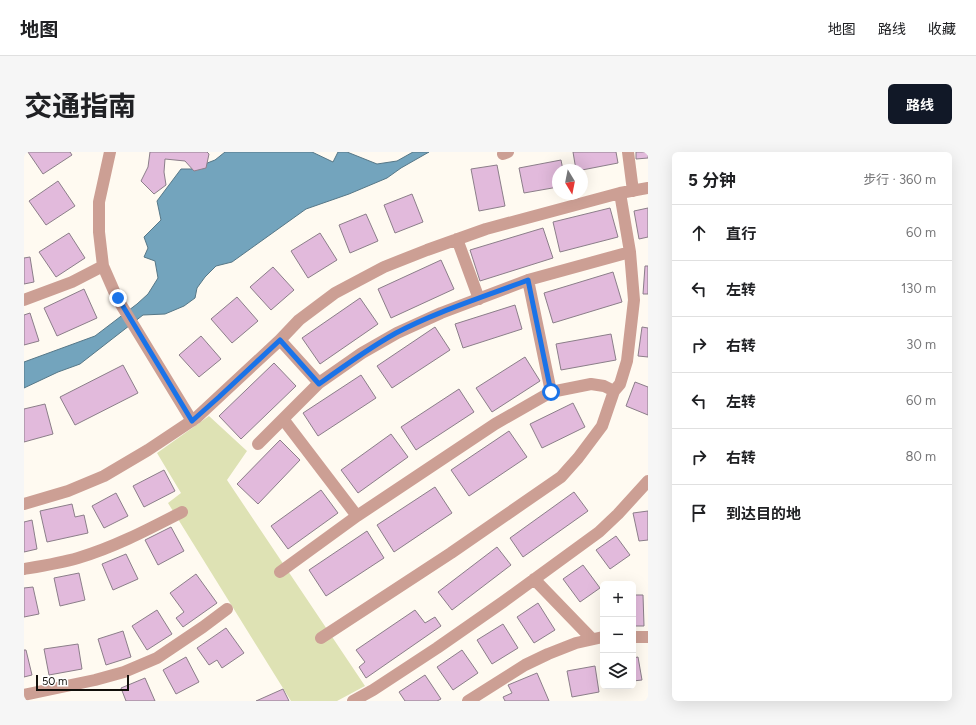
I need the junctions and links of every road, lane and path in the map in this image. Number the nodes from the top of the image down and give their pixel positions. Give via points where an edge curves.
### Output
1 (110, 152) edge
2 (628, 152) edge
3 (648, 188) edge
4 (633, 191) junction
5 (620, 193) junction
6 (457, 239) junction
7 (630, 252) junction
8 (103, 266) junction
9 (528, 280) junction
10 (479, 299) junction
11 (24, 300) edge
12 (280, 340) junction
13 (319, 384) junction
14 (614, 391) junction
15 (551, 392) junction
16 (283, 419) junction
17 (192, 421) junction
18 (258, 444) dead end
19 (648, 481) edge
20 (24, 504) edge
21 (182, 512) dead end
22 (357, 516) junction
23 (24, 569) edge
24 (280, 572) dead end
25 (534, 579) junction
26 (228, 609) dead end
27 (648, 637) edge
28 (321, 638) dead end
29 (597, 638) edge
30 (636, 638) edge
31 (24, 694) edge
32 (353, 701) edge
33 (468, 701) edge

1 - 8 street via 99,202 98,232
2 - 4 street
3 - 4 street
4 - 5 street
5 - 6 street
5 - 7 street
6 - 10 street
6 - 12 street via 384,267 335,293 299,320
7 - 9 street
7 - 14 street via 634,300 630,338 627,361 620,384
8 - 11 street via 72,282
8 - 17 street via 118,298
9 - 10 street
9 - 15 street
10 - 13 street via 397,333 362,353
12 - 13 street
12 - 17 street
13 - 16 street
14 - 15 street via 590,384
14 - 28 street via 602,426 561,477
15 - 22 street via 495,424
16 - 18 street
16 - 22 street
17 - 20 street via 104,476 68,491
19 - 25 street via 599,532
21 - 23 street via 117,543 78,558
22 - 24 street
25 - 29 street
25 - 32 street via 437,648
26 - 31 street via 157,658 124,672
27 - 30 street
29 - 33 street via 576,642 525,664

